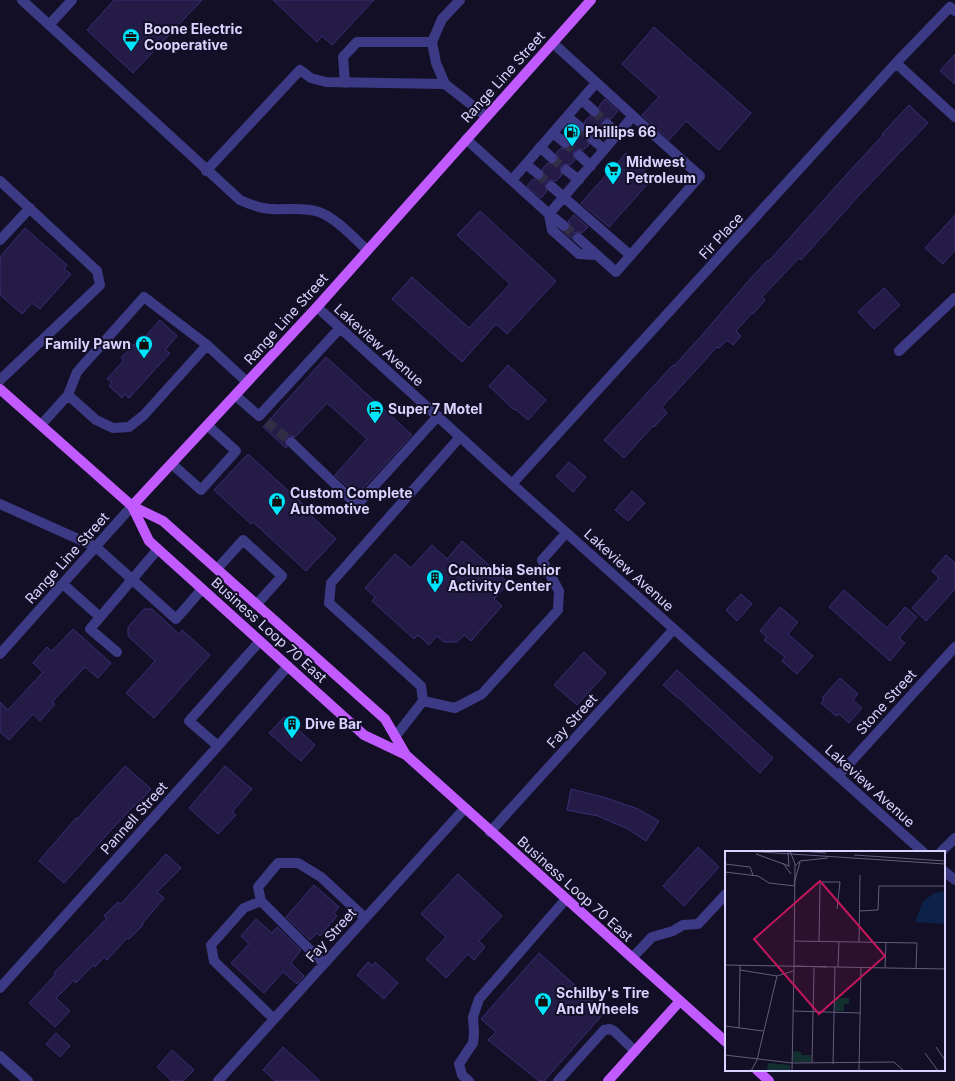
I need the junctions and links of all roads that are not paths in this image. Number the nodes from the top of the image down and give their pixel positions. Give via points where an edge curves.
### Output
1 (22, 0) edge
2 (72, 0) edge
3 (460, 0) edge
4 (591, 0) edge
5 (953, 9) edge
6 (50, 24) junction
7 (432, 42) junction
8 (553, 43) junction
9 (896, 63) junction
10 (345, 83) junction
11 (596, 83) junction
12 (445, 84) junction
13 (582, 100) junction
14 (594, 112) tunnel mouth
15 (633, 116) junction
16 (487, 117) junction
17 (568, 117) junction
18 (955, 117) edge
19 (607, 124) tunnel mouth
20 (580, 127) tunnel mouth
21 (554, 133) junction
22 (618, 134) junction
23 (466, 139) junction
24 (593, 140) tunnel mouth
25 (565, 143) tunnel mouth
26 (540, 147) junction
27 (604, 149) junction
28 (579, 155) tunnel mouth
29 (552, 158) tunnel mouth
30 (526, 164) junction
31 (591, 166) junction
32 (566, 170) tunnel mouth
33 (206, 171) junction
34 (538, 174) tunnel mouth
35 (512, 180) junction
36 (578, 180) junction
37 (0, 181) edge
38 (551, 186) tunnel mouth
39 (564, 197) junction
40 (30, 208) junction
41 (549, 214) junction
42 (564, 226) tunnel mouth
43 (578, 238) tunnel mouth
44 (0, 240) edge
45 (367, 250) junction
46 (596, 254) junction
47 (630, 255) junction
48 (955, 298) edge
49 (317, 307) junction
50 (340, 328) junction
51 (207, 345) junction
52 (899, 351) dead end
53 (0, 380) edge
54 (247, 382) junction
55 (0, 389) edge
56 (68, 395) junction
57 (235, 395) junction
58 (438, 416) junction
59 (41, 425) junction
60 (207, 425) junction
61 (460, 437) junction
62 (291, 442) tunnel mouth
63 (172, 464) junction
64 (512, 484) junction
65 (0, 504) edge
66 (132, 506) junction
67 (566, 533) junction
68 (96, 547) junction
69 (158, 549) junction
70 (217, 569) junction
71 (132, 580) junction
72 (63, 584) junction
73 (202, 589) junction
74 (257, 604) junction
75 (100, 617) junction
76 (674, 629) junction
77 (260, 641) junction
78 (955, 647) edge
79 (117, 652) dead end
80 (0, 654) edge
81 (288, 666) junction
82 (422, 701) junction
83 (395, 737) junction
84 (218, 746) junction
85 (406, 755) junction
86 (838, 776) junction
87 (465, 808) junction
88 (490, 832) junction
89 (955, 838) edge
90 (922, 851) edge
91 (942, 851) edge
92 (945, 872) edge
93 (955, 880) edge
94 (725, 895) edge
95 (566, 899) junction
96 (261, 901) junction
97 (365, 918) junction
98 (632, 958) junction
99 (324, 964) junction
100 (0, 988) edge
101 (680, 1001) junction
102 (274, 1019) junction
103 (725, 1041) edge
104 (635, 1051) junction
105 (0, 1056) edge
106 (758, 1071) edge
107 (28, 1081) edge
108 (218, 1081) edge
109 (470, 1081) edge
110 (558, 1081) edge
111 (608, 1081) edge
112 (769, 1081) edge

1 - 6 street
2 - 6 street
3 - 7 street via 442,19
4 - 8 main road, Range Line Street
5 - 9 street, Fir Place
6 - 33 street
7 - 10 street via 357,42 343,57
7 - 12 street via 436,63
8 - 11 street
8 - 16 main road, Range Line Street
9 - 18 street
9 - 64 street, Fir Place
10 - 12 street
10 - 33 street via 311,78 300,70
11 - 13 street
11 - 15 street
12 - 16 street
13 - 14 street
13 - 17 street
15 - 22 street
15 - 47 street via 700,176
16 - 23 main road, Range Line Street
17 - 20 street
17 - 21 street
19 - 22 street
21 - 25 street
21 - 26 street
22 - 27 street
23 - 35 street
23 - 45 main road, Range Line Street
24 - 27 street
26 - 29 street
26 - 30 street
27 - 31 street
28 - 31 street
30 - 34 street
30 - 35 street
31 - 36 street
32 - 36 street
33 - 45 street via 240,200 255,207 320,212 334,220
35 - 41 street
36 - 39 street
37 - 40 street
38 - 39 street
39 - 41 street
39 - 47 street
40 - 44 street
40 - 53 street via 97,271 100,285
41 - 42 street
41 - 46 street via 552,230 579,254
43 - 46 street
45 - 49 main road, Range Line Street
46 - 47 street via 616,272
48 - 52 street
49 - 50 street, Lakeview Avenue
49 - 54 main road, Range Line Street
50 - 57 street via 263,419
50 - 58 street, Lakeview Avenue
51 - 54 street
51 - 56 street via 144,415 129,427 114,428 96,420
51 - 56 street via 144,297 76,372
54 - 57 main road, Range Line Street
55 - 59 main road, Business Loop 70 East
56 - 59 street
57 - 60 main road, Range Line Street
58 - 61 street, Lakeview Avenue
58 - 62 street via 357,505
59 - 66 main road, Business Loop 70 East
60 - 63 main road, Range Line Street
60 - 63 street via 236,451 201,490
61 - 64 street, Lakeview Avenue
61 - 82 street via 330,583 329,603 421,686
63 - 66 main road, Range Line Street
64 - 67 street, Lakeview Avenue
65 - 68 street
66 - 68 street, Range Line Street
66 - 69 main road, Business Loop 70 East via 149,541
66 - 70 main road, Business Loop 70 East via 163,521
67 - 76 street, Lakeview Avenue
67 - 82 street via 542,560 559,591 558,610 482,694 455,708
68 - 71 street
68 - 72 street, Range Line Street
69 - 71 street
69 - 73 main road, Business Loop 70 East
70 - 74 main road, Business Loop 70 East
70 - 74 street via 243,540 282,576
71 - 73 street via 176,619
71 - 75 street
72 - 75 street
72 - 80 street, Range Line Street
73 - 77 main road, Business Loop 70 East
74 - 83 main road, Business Loop 70 East via 386,719
75 - 79 street via 90,629
76 - 86 street, Lakeview Avenue
76 - 88 street, Fay Street
77 - 81 main road, Business Loop 70 East
77 - 84 street via 189,721
78 - 86 street, Stone Street
81 - 84 street, Pannell Street
81 - 85 main road, Business Loop 70 East via 364,735
82 - 83 street
83 - 85 main road, Business Loop 70 East
84 - 100 street, Pannell Street
85 - 87 main road, Business Loop 70 East
86 - 90 street, Lakeview Avenue
87 - 88 main road, Business Loop 70 East
87 - 97 street, Fay Street
88 - 95 main road, Business Loop 70 East
89 - 91 street
92 - 93 street
94 - 98 street via 698,924 683,926 652,937
95 - 98 main road, Business Loop 70 East
95 - 109 street via 479,999 473,1017 473,1044 459,1064 462,1074
96 - 97 street via 258,887 278,863 298,863 321,877
96 - 99 street
96 - 102 street via 244,908 211,945 214,961
97 - 99 street, Fay Street
98 - 101 main road, Business Loop 70 East
99 - 102 street, Fay Street
101 - 103 main road, Business Loop 70 East
101 - 104 main road
102 - 108 street, Fay Street
104 - 110 street via 614,1031 604,1030
104 - 111 main road
105 - 107 street
106 - 112 main road

